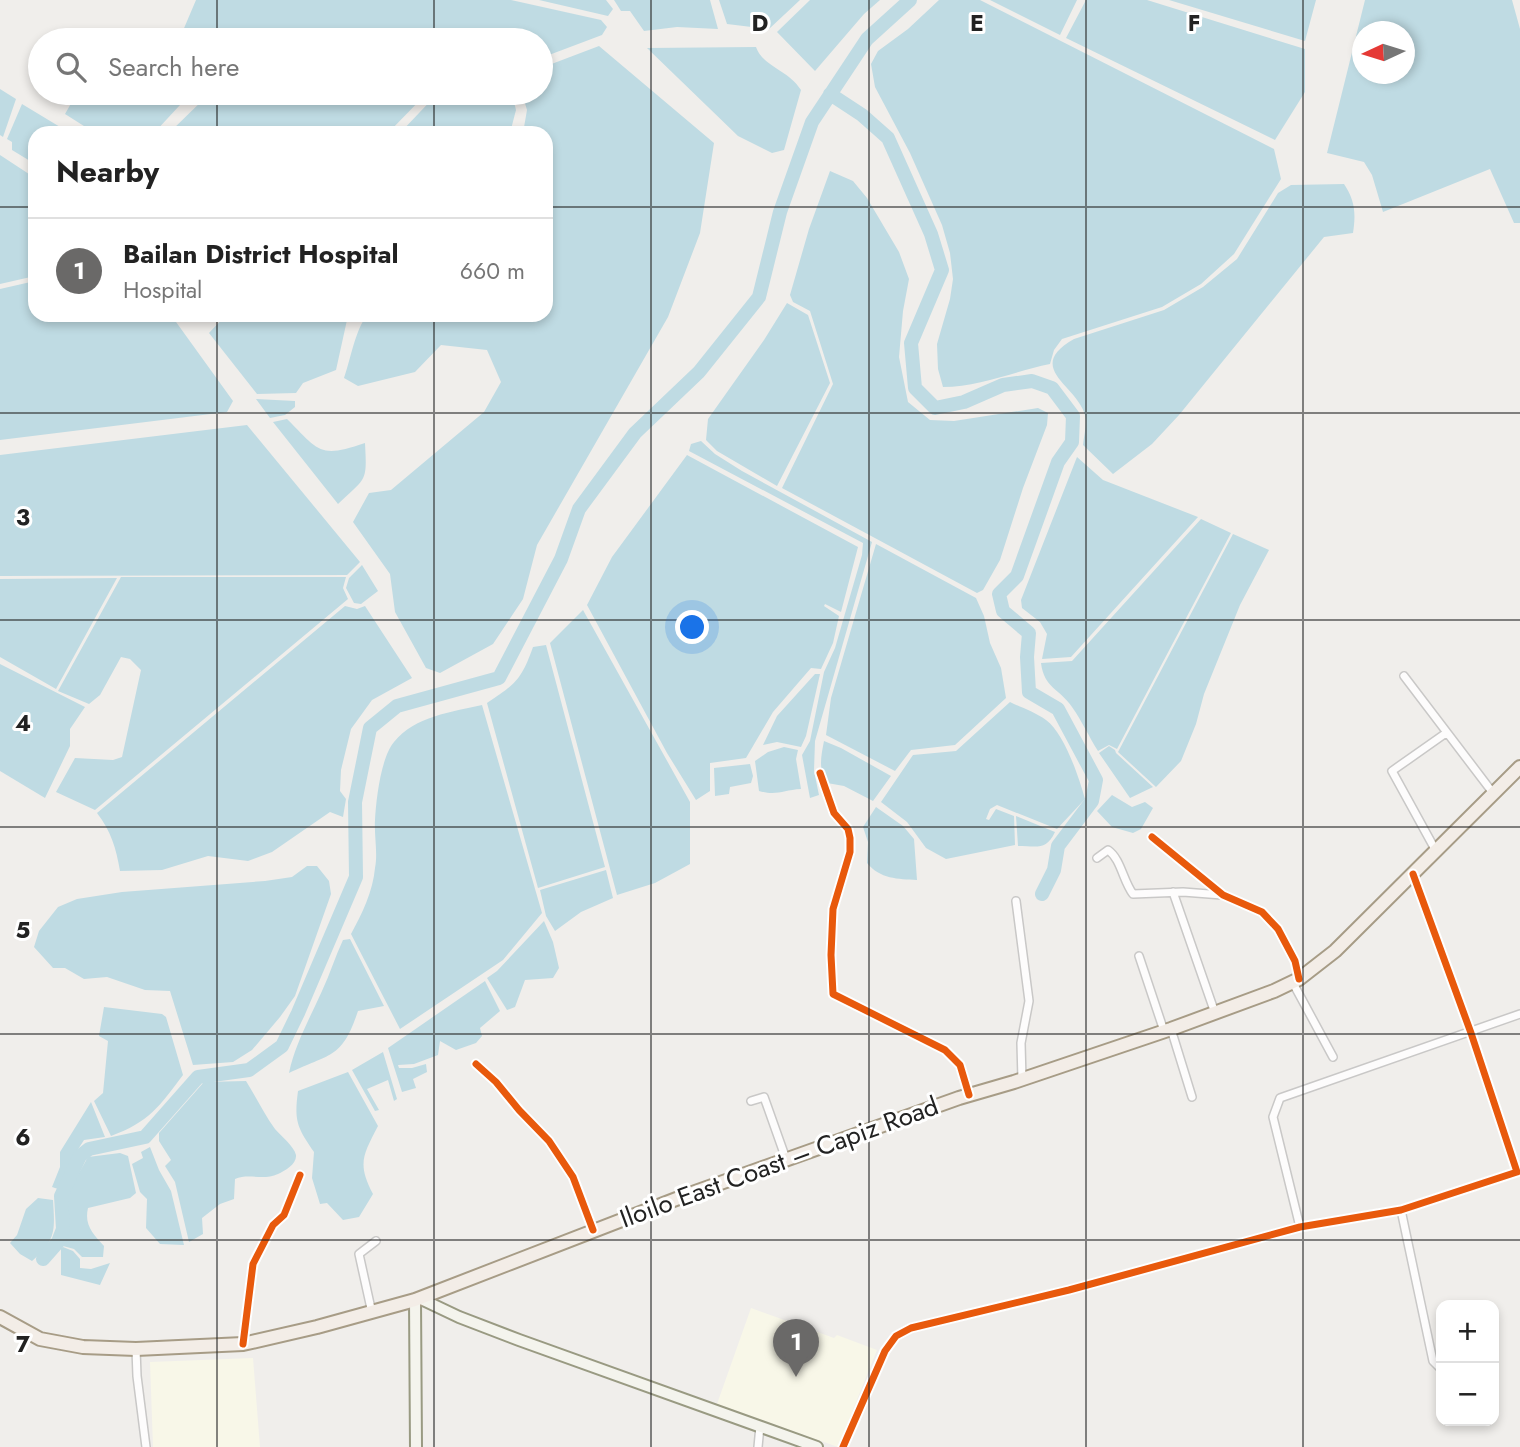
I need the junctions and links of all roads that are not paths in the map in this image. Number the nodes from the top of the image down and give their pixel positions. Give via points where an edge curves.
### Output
1 (1404, 676) dead end
2 (1446, 733) junction
3 (1520, 767) edge
4 (820, 773) dead end
5 (1493, 793) junction
6 (1152, 836) dead end
7 (1436, 851) junction
8 (1097, 858) dead end
9 (1413, 874) junction
10 (1173, 892) junction
11 (1223, 895) junction
12 (1016, 901) dead end
13 (1139, 956) dead end
14 (1296, 981) junction
15 (1215, 1013) junction
16 (1520, 1014) edge
17 (1167, 1030) junction
18 (1471, 1033) junction
19 (1333, 1057) dead end
20 (477, 1064) dead end
21 (1022, 1080) junction
22 (969, 1095) junction
23 (1192, 1097) dead end
24 (751, 1101) dead end
25 (786, 1159) junction
26 (300, 1175) dead end
27 (1518, 1175) edge
28 (1401, 1210) junction
29 (1300, 1227) junction
30 (593, 1230) junction
31 (376, 1241) dead end
32 (417, 1299) junction
33 (372, 1312) junction
34 (0, 1317) edge
35 (243, 1344) junction
36 (136, 1349) junction
37 (1436, 1365) edge
38 (760, 1426) junction
39 (146, 1447) edge
40 (416, 1447) edge
41 (758, 1447) edge
42 (817, 1447) edge
43 (843, 1447) edge

1 - 2 street
2 - 5 street
2 - 7 street via 1392,771
3 - 5 main road, Iloilo East Coast – Capiz Road
4 - 22 street via 834,813 850,838 833,909 833,994 945,1050 960,1065
5 - 7 main road, Iloilo East Coast – Capiz Road
6 - 11 street
7 - 9 main road, Iloilo East Coast – Capiz Road
8 - 10 street via 1108,850 1113,854 1133,894
9 - 14 main road, Iloilo East Coast – Capiz Road via 1335,951
9 - 18 street
10 - 11 street
10 - 15 street
11 - 14 street via 1262,912 1278,929 1295,961
12 - 21 street via 1028,1001 1021,1043
13 - 17 street
14 - 15 main road, Iloilo East Coast – Capiz Road
14 - 19 street
15 - 17 main road, Iloilo East Coast – Capiz Road
16 - 18 street
17 - 21 main road, Iloilo East Coast – Capiz Road
17 - 23 street
18 - 27 street
18 - 29 street via 1280,1098 1273,1117
20 - 30 street via 549,1141 573,1177
21 - 22 main road, Iloilo East Coast – Capiz Road
22 - 25 main road, Iloilo East Coast – Capiz Road
24 - 25 street via 764,1097
25 - 30 main road, Iloilo East Coast – Capiz Road
26 - 35 street via 284,1215 253,1264
27 - 28 street
28 - 29 street
28 - 37 street
29 - 43 street via 911,1328 896,1336 885,1351
30 - 32 main road, Iloilo East Coast – Capiz Road
31 - 33 street via 359,1254
32 - 33 main road, Iloilo East Coast – Capiz Road
32 - 38 main road
32 - 40 main road
33 - 35 main road, Iloilo East Coast – Capiz Road
34 - 36 main road, Iloilo East Coast – Capiz Road via 40,1339 83,1347
35 - 36 main road, Iloilo East Coast – Capiz Road
36 - 39 street
38 - 41 street
38 - 42 main road

